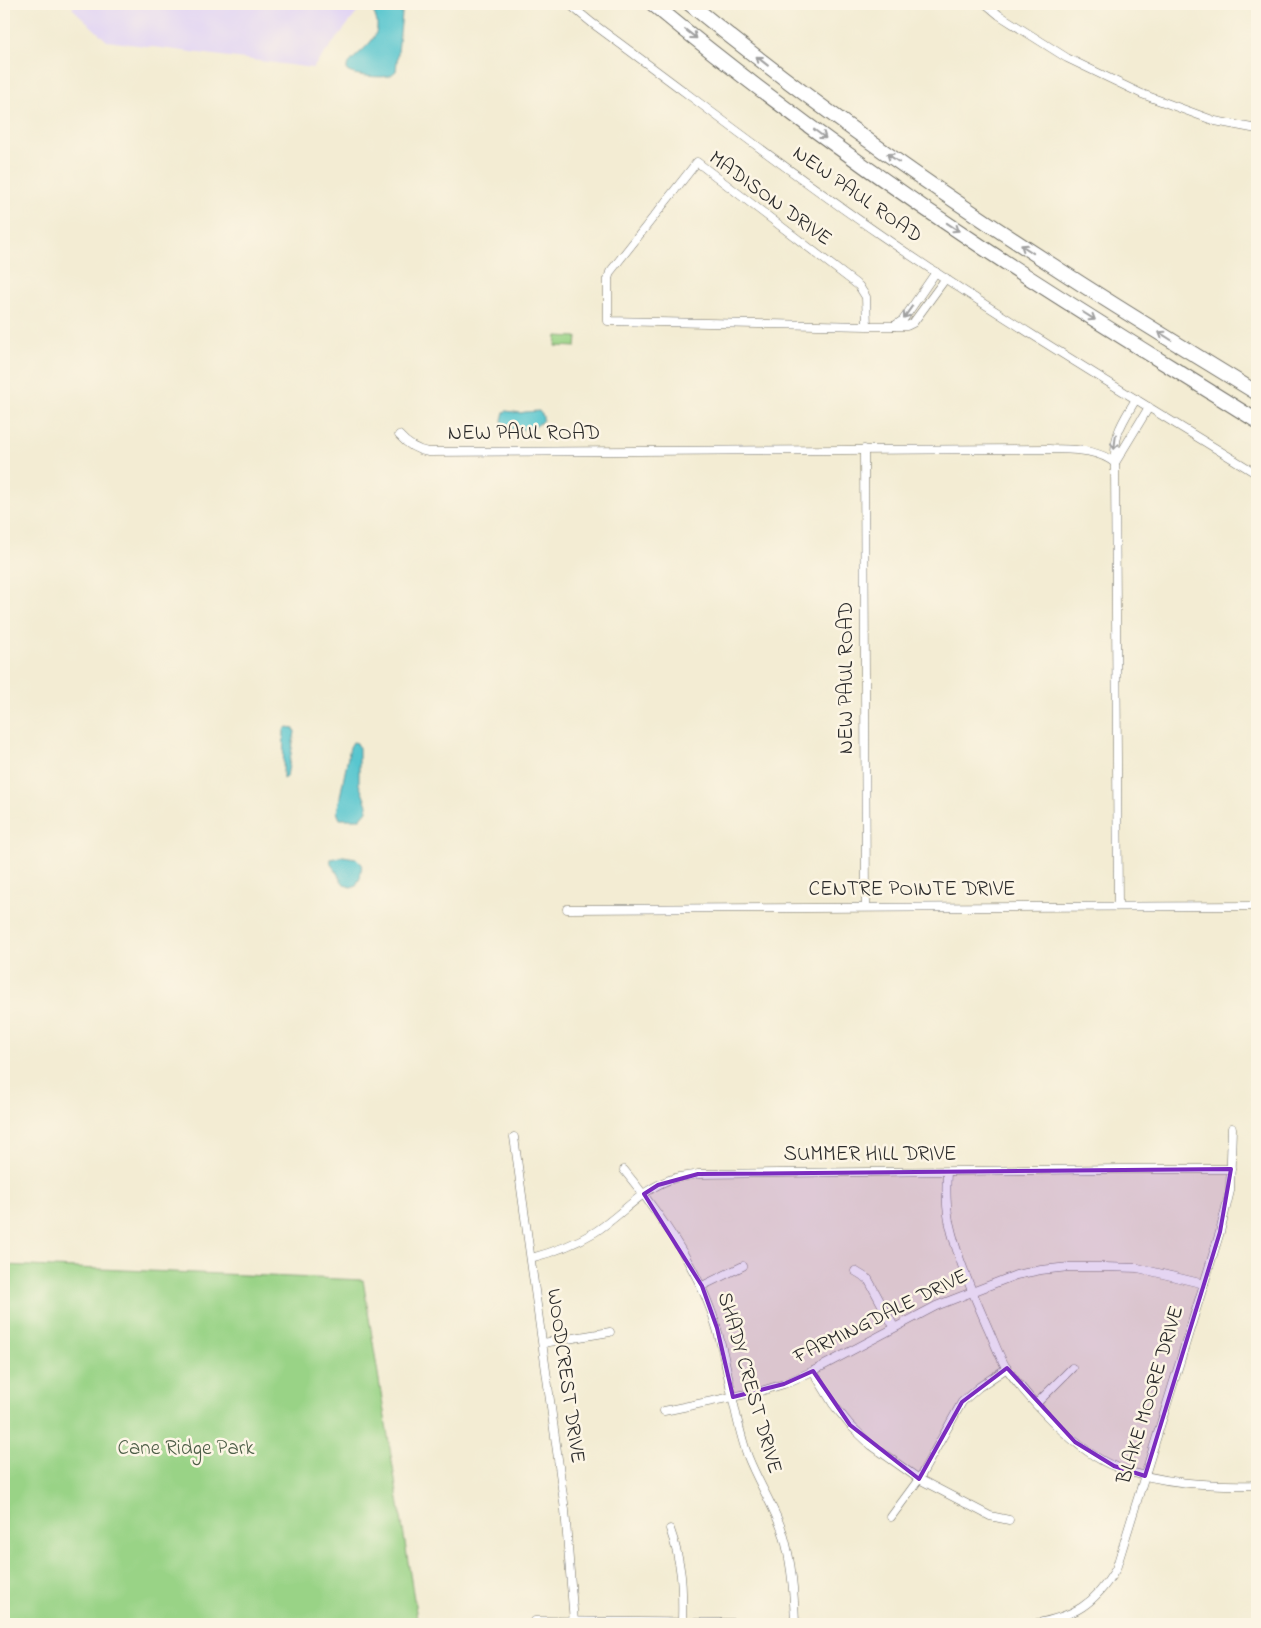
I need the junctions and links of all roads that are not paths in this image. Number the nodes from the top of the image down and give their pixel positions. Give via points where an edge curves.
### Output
1 (569, 4) edge
2 (654, 4) edge
3 (690, 4) edge
4 (986, 4) edge
5 (1257, 129) edge
6 (936, 272) junction
7 (946, 278) junction
8 (918, 298) junction
9 (928, 304) junction
10 (867, 326) junction
11 (894, 326) junction
12 (1206, 362) junction
13 (1257, 387) edge
14 (1257, 393) edge
15 (1136, 398) junction
16 (1149, 407) junction
17 (1257, 421) edge
18 (399, 435) dead end
19 (864, 449) junction
20 (1114, 463) junction
21 (1257, 474) edge
22 (1118, 906) junction
23 (1257, 906) edge
24 (866, 907) junction
25 (567, 909) dead end
26 (1232, 1128) dead end
27 (514, 1137) dead end
28 (1231, 1169) junction
29 (624, 1170) dead end
30 (947, 1172) junction
31 (644, 1194) junction
32 (531, 1258) junction
33 (743, 1266) dead end
34 (856, 1271) dead end
35 (1204, 1284) junction
36 (702, 1286) junction
37 (972, 1292) junction
38 (894, 1327) junction
39 (610, 1332) dead end
40 (543, 1343) junction
41 (1007, 1368) junction
42 (1072, 1368) dead end
43 (813, 1370) junction
44 (733, 1396) junction
45 (1036, 1404) junction
46 (664, 1411) dead end
47 (1145, 1476) junction
48 (920, 1479) junction
49 (1257, 1485) edge
50 (891, 1517) dead end
51 (1009, 1520) dead end
52 (670, 1529) dead end
53 (535, 1621) dead end
54 (574, 1622) junction
55 (682, 1623) junction
56 (795, 1623) junction
57 (857, 1624) edge
58 (1033, 1624) edge

1 - 6 street, NEW PAUL ROAD via 812,186
2 -> 17 highway via 807,124 890,184 1006,262
12 -> 3 highway via 944,194 833,116
4 - 5 street via 1067,58 1134,91 1215,121
6 - 7 street, NEW PAUL ROAD
6 - 8 street
7 - 9 street, MADISON DRIVE
7 - 15 street, NEW PAUL ROAD
8 - 9 street
8 -> 11 street via 903,320
9 - 11 street, MADISON DRIVE via 913,323
10 - 10 street, MADISON DRIVE via 608,321 608,279 610,272 697,162 861,288 867,301
10 - 11 street, MADISON DRIVE
12 - 13 highway
12 - 14 highway
15 - 16 street, NEW PAUL ROAD
15 -> 20 street via 1116,434
16 - 20 street
16 - 21 street, NEW PAUL ROAD
18 - 19 street, NEW PAUL ROAD via 414,448 428,452
19 - 20 street, NEW PAUL ROAD via 1049,449 1096,453
19 - 24 street, NEW PAUL ROAD
20 - 22 street
22 - 23 street, CENTRE POINTE DRIVE
22 - 24 street, CENTRE POINTE DRIVE
24 - 25 street, CENTRE POINTE DRIVE
26 - 28 street, BLAKE MOORE DRIVE
27 - 32 street, WOODCREST DRIVE
28 - 30 street, SUMMER HILL DRIVE
28 - 35 street, BLAKE MOORE DRIVE via 1228,1199
29 - 31 street, SHADY CREST DRIVE
30 - 31 street, SUMMER HILL DRIVE via 698,1174 674,1178
30 - 37 street via 949,1221
31 - 32 street, SUMMER HILL DRIVE via 573,1244
31 - 36 street, SHADY CREST DRIVE
32 - 40 street, WOODCREST DRIVE
33 - 36 street
34 - 38 street via 868,1279
35 - 37 street, FARMINGDALE DRIVE via 1138,1268 1069,1267 1016,1275
35 - 47 street, BLAKE MOORE DRIVE
36 - 44 street, SHADY CREST DRIVE via 717,1328
37 - 38 street, FARMINGDALE DRIVE
37 - 41 street
38 - 43 street, FARMINGDALE DRIVE
39 - 40 street
40 - 54 street, WOODCREST DRIVE via 565,1510
41 - 45 street
41 - 48 street via 962,1402
42 - 45 street
43 - 44 street, FARMINGDALE DRIVE via 784,1384
43 - 48 street via 850,1425 871,1445
44 - 46 street, FARMINGDALE DRIVE
44 - 56 street, SHADY CREST DRIVE via 747,1454 783,1532 793,1583
45 - 47 street via 1075,1442 1096,1456
47 - 49 street via 1178,1482
47 - 58 street, BLAKE MOORE DRIVE via 1116,1569 1105,1587 1091,1602 1074,1612
48 - 50 street
48 - 51 street via 990,1516
52 - 55 street via 678,1550 683,1584
53 - 54 street
54 - 55 street
55 - 56 street
56 - 57 street

